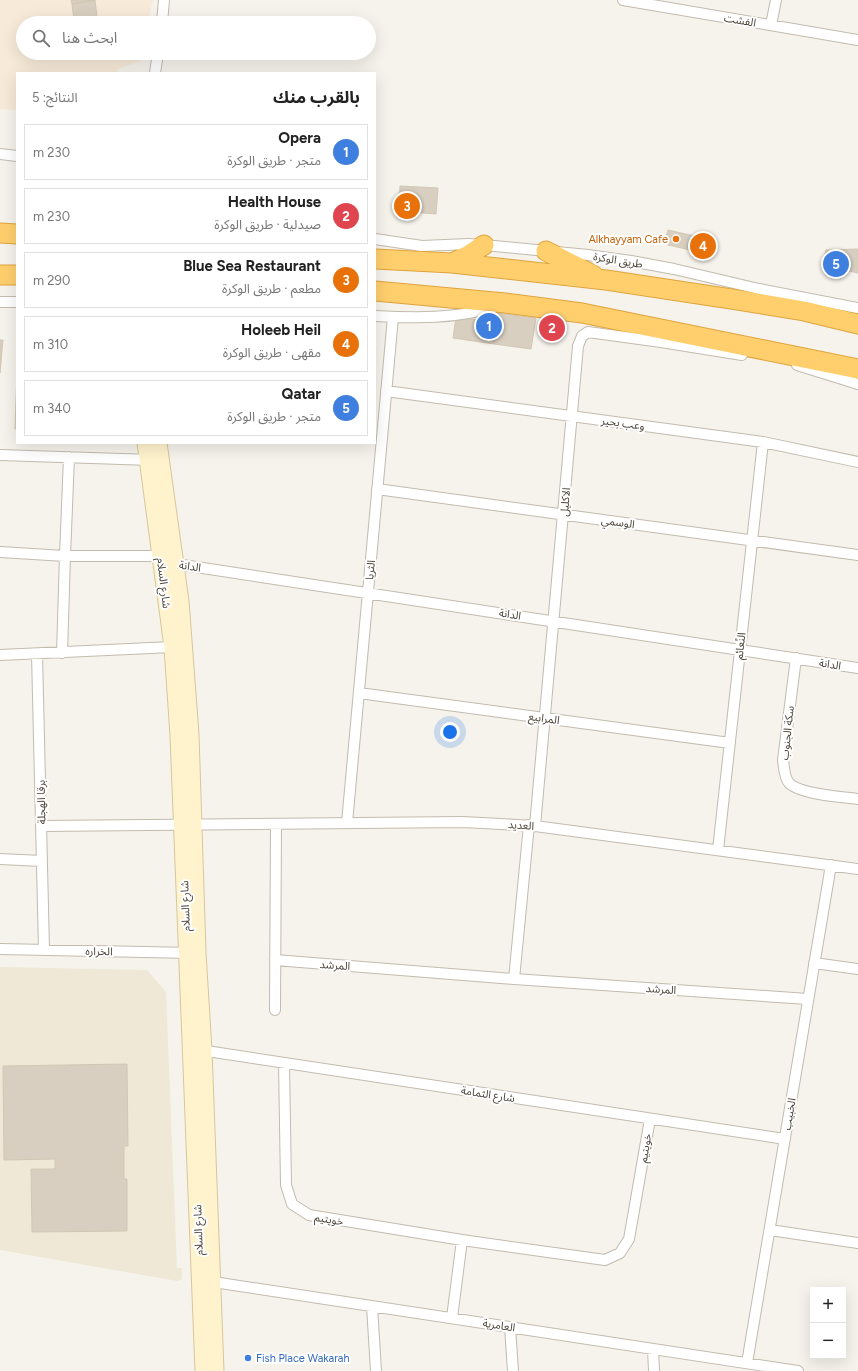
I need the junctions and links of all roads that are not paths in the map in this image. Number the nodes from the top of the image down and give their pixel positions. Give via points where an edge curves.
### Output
1 (167, 0) edge
2 (622, 0) edge
3 (776, 0) edge
4 (164, 16) edge
5 (772, 25) junction
6 (858, 40) edge
7 (157, 60) edge
8 (155, 72) edge
9 (0, 154) edge
10 (16, 156) edge
11 (0, 233) edge
12 (16, 234) edge
13 (376, 240) edge
14 (484, 245) junction
15 (546, 251) junction
16 (376, 259) edge
17 (452, 263) junction
18 (0, 275) edge
19 (16, 275) edge
20 (606, 280) junction
21 (376, 291) edge
22 (0, 302) edge
23 (16, 302) edge
24 (505, 303) junction
25 (858, 308) edge
26 (376, 316) edge
27 (393, 317) junction
28 (858, 324) edge
29 (645, 326) junction
30 (661, 342) junction
31 (858, 369) edge
32 (858, 384) edge
33 (386, 391) junction
34 (573, 417) junction
35 (763, 442) junction
36 (146, 444) edge
37 (159, 444) edge
38 (0, 455) edge
39 (69, 457) junction
40 (154, 460) junction
41 (858, 462) edge
42 (377, 489) junction
43 (564, 515) junction
44 (752, 540) junction
45 (0, 552) edge
46 (858, 555) edge
47 (65, 556) junction
48 (161, 560) junction
49 (177, 563) junction
50 (368, 593) junction
51 (554, 621) junction
52 (172, 647) junction
53 (740, 650) junction
54 (62, 653) junction
55 (37, 654) junction
56 (0, 655) edge
57 (796, 658) junction
58 (858, 668) edge
59 (359, 693) junction
60 (545, 718) junction
61 (730, 742) junction
62 (858, 799) edge
63 (347, 823) junction
64 (276, 824) junction
65 (188, 825) junction
66 (41, 826) junction
67 (532, 826) junction
68 (718, 850) junction
69 (0, 859) edge
70 (42, 860) junction
71 (831, 865) junction
72 (858, 869) edge
73 (0, 949) edge
74 (44, 950) junction
75 (192, 953) junction
76 (275, 960) junction
77 (814, 964) junction
78 (858, 969) edge
79 (514, 979) junction
80 (808, 999) junction
81 (275, 1010) dead end
82 (197, 1050) junction
83 (284, 1063) junction
84 (650, 1119) junction
85 (785, 1140) junction
86 (770, 1230) junction
87 (462, 1240) junction
88 (858, 1243) edge
89 (206, 1280) junction
90 (372, 1306) junction
91 (452, 1318) junction
92 (510, 1327) junction
93 (653, 1349) junction
94 (747, 1363) junction
95 (203, 1371) edge
96 (216, 1371) edge
97 (376, 1371) edge
98 (513, 1371) edge
99 (654, 1371) edge
100 (794, 1371) edge

1 - 4 street
2 - 5 street, الفشت
3 - 5 street
5 - 6 street, الفشت
7 - 8 street
9 - 10 street
11 - 12 highway
13 - 14 street, طريق الوكرة via 422,246
14 - 15 street, طريق الوكرة
14 - 17 highway
15 - 20 highway
15 - 25 street, طريق الوكرة via 674,269
16 - 17 highway, طريق الوكرة
17 - 20 highway, طريق الوكرة
18 - 19 highway
20 - 28 highway, طريق الوكرة via 804,311
21 - 24 highway
22 - 23 street
24 - 27 street via 453,316
24 - 29 highway via 582,313
26 - 27 street
27 - 33 street, الثريا
29 - 30 highway
29 - 31 highway
30 - 32 street, الاكليل via 802,366
30 - 34 street, الاكليل via 588,332 582,336 578,346
33 - 34 street, وعب بحير
33 - 42 street, الثريا
34 - 35 street, وعب بحير
34 - 43 street, الاكليل
35 - 41 street, وعب بحير
35 - 44 street, النًعائم
36 - 40 street, شارع السلام
37 - 40 street, شارع السلام
38 - 39 street
39 - 40 street
39 - 47 street
40 - 48 street, شارع السلام
40 - 49 street, شارع السلام
42 - 43 street, الوسمي
42 - 50 street, الثريا
43 - 44 street, الوسمي
43 - 51 street, الاكليل
44 - 46 street, الوسمي
44 - 53 street, النًعائم
45 - 47 street, الدانة
47 - 48 street, الدانة
47 - 54 street
48 - 49 street, الدانة
48 - 52 street, شارع السلام
49 - 50 street, الدانة
49 - 65 street, شارع السلام via 191,734
50 - 51 street, الدانة
50 - 59 street, الثريا
51 - 53 street, الدانة
51 - 60 street, الاكليل
52 - 54 street
52 - 65 street, شارع السلام
53 - 57 street, الدانة
53 - 61 street, النًعائم
54 - 55 street
55 - 56 street
55 - 66 street, برقا الهجلة
57 - 58 street, الدانة
57 - 62 street, سكة الجنوب via 783,760 784,772 789,783 800,790
59 - 60 street, المرابيع
59 - 63 street, الثريا
60 - 61 street, المرابيع
60 - 67 street, الاكليل
61 - 68 street, النًعائم
63 - 64 street, العديد
63 - 67 street, العديد via 463,822
64 - 65 street, العديد
64 - 76 street
65 - 66 street, العديد
65 - 75 street, شارع السلام
66 - 70 street, برقا الهجلة
67 - 68 street, العديد
67 - 79 street
68 - 71 street, العديد
69 - 70 street
70 - 74 street, برقا الهجلة
71 - 72 street, العديد
71 - 77 street, الخبيب
73 - 74 street, الخراره
74 - 75 street, الخراره
75 - 82 street, شارع السلام
76 - 79 street, المرشد
76 - 81 street
77 - 78 street
77 - 80 street, الخبيب
79 - 80 street, المرشد
80 - 85 street, الخبيب
82 - 83 street, شارع الثمامة
82 - 89 street, شارع السلام
83 - 84 street, شارع الثمامة
83 - 87 street, خويتيم via 286,1185 292,1204 309,1215
84 - 85 street, شارع الثمامة
84 - 87 street, خويتيم via 629,1239 620,1253 605,1260
85 - 86 street, الخبيب
86 - 88 street
86 - 94 street, الخبيب
87 - 91 street
89 - 90 street, العامرية
89 - 95 street, شارع السلام
89 - 96 street, شارع السلام
90 - 91 street, العامرية
90 - 97 street
91 - 92 street, العامرية
92 - 93 street, العامرية
92 - 98 street
93 - 94 street, العامرية
93 - 99 street
94 - 100 street, العامرية

